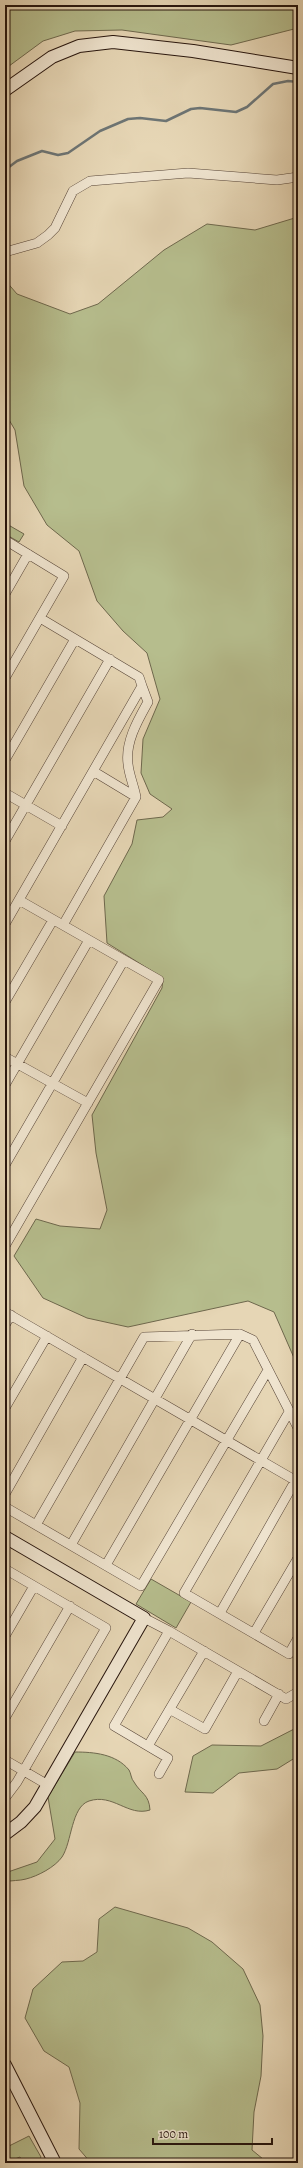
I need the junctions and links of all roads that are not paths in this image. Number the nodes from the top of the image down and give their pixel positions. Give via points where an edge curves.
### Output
1 (298, 68) edge
2 (5, 90) edge
3 (298, 177) edge
4 (5, 252) edge
5 (5, 540) edge
6 (28, 554) junction
7 (5, 594) edge
8 (40, 618) junction
9 (75, 639) junction
10 (110, 659) junction
11 (5, 678) edge
12 (142, 686) junction
13 (5, 760) edge
14 (94, 771) junction
15 (5, 793) edge
16 (136, 797) junction
17 (26, 805) junction
18 (62, 826) junction
19 (5, 841) edge
20 (19, 900) junction
21 (53, 920) junction
22 (5, 924) edge
23 (63, 925) junction
24 (89, 940) junction
25 (124, 960) junction
26 (5, 1002) edge
27 (5, 1056) edge
28 (18, 1064) junction
29 (52, 1084) junction
30 (5, 1085) edge
31 (88, 1103) junction
32 (5, 1165) edge
33 (5, 1246) edge
34 (8, 1314) edge
35 (5, 1325) edge
36 (192, 1334) junction
37 (240, 1334) junction
38 (46, 1336) junction
39 (83, 1357) junction
40 (268, 1370) junction
41 (120, 1379) junction
42 (155, 1399) junction
43 (5, 1408) edge
44 (289, 1412) junction
45 (191, 1419) junction
46 (298, 1428) edge
47 (226, 1440) junction
48 (261, 1460) junction
49 (297, 1479) edge
50 (5, 1494) edge
51 (5, 1507) edge
52 (36, 1525) junction
53 (5, 1537) edge
54 (71, 1545) junction
55 (298, 1558) edge
56 (106, 1565) junction
57 (5, 1569) edge
58 (34, 1586) junction
59 (70, 1606) junction
60 (220, 1613) junction
61 (144, 1618) junction
62 (169, 1631) junction
63 (254, 1633) junction
64 (5, 1636) edge
65 (298, 1638) edge
66 (204, 1652) junction
67 (238, 1671) junction
68 (298, 1692) edge
69 (278, 1694) junction
70 (171, 1710) junction
71 (5, 1718) edge
72 (264, 1721) dead end
73 (148, 1746) junction
74 (5, 1760) edge
75 (24, 1770) junction
76 (159, 1774) dead end
77 (48, 1785) junction
78 (5, 1798) edge
79 (5, 1834) edge
80 (5, 2064) edge
81 (54, 2163) edge

1 - 2 street via 193,51 112,42 79,46 52,57
3 - 4 street via 277,180 188,173 90,181 73,191 55,228 48,235 24,248
5 - 6 street
6 - 7 street
6 - 8 street via 64,576
8 - 9 street
8 - 11 street
9 - 10 street
9 - 13 street
10 - 12 street via 139,677
10 - 17 street
12 - 14 street
12 - 16 street via 148,702 134,728 128,762
14 - 16 street
14 - 18 street
15 - 17 street
16 - 23 street
17 - 18 street
17 - 19 street
18 - 20 street
20 - 21 street
20 - 22 street
21 - 23 street
21 - 26 street
23 - 24 street
24 - 25 street
24 - 28 street
25 - 29 street
25 - 31 street via 158,980
27 - 28 street
28 - 29 street
28 - 30 street
29 - 31 street
29 - 32 street
31 - 33 street
34 - 35 street
34 - 38 street
36 - 37 street
36 - 41 street via 144,1337
36 - 42 street
37 - 40 street via 253,1340
37 - 45 street
38 - 39 street
38 - 43 street
39 - 41 street
39 - 50 street
40 - 44 street
40 - 47 street
41 - 42 street
41 - 52 street
42 - 45 street
42 - 54 street
44 - 46 street
44 - 48 street
45 - 47 street
45 - 56 street
47 - 48 street
47 - 56 street via 141,1586
48 - 49 street
48 - 60 street via 184,1593
49 - 60 street
51 - 52 street
52 - 54 street
53 - 61 street
54 - 56 street
55 - 63 street
57 - 58 street
58 - 59 street
58 - 64 street
59 - 71 street
59 - 75 street via 106,1628
60 - 63 street
61 - 62 street
61 - 77 street
62 - 66 street
62 - 73 street via 114,1726
63 - 65 street via 289,1654
66 - 67 street
66 - 70 street
67 - 69 street
67 - 70 street via 205,1729
68 - 69 street via 286,1698
69 - 72 street
70 - 73 street
73 - 76 street via 168,1758
74 - 75 street
75 - 77 street
75 - 78 street
77 - 79 street via 35,1807
80 - 81 street

